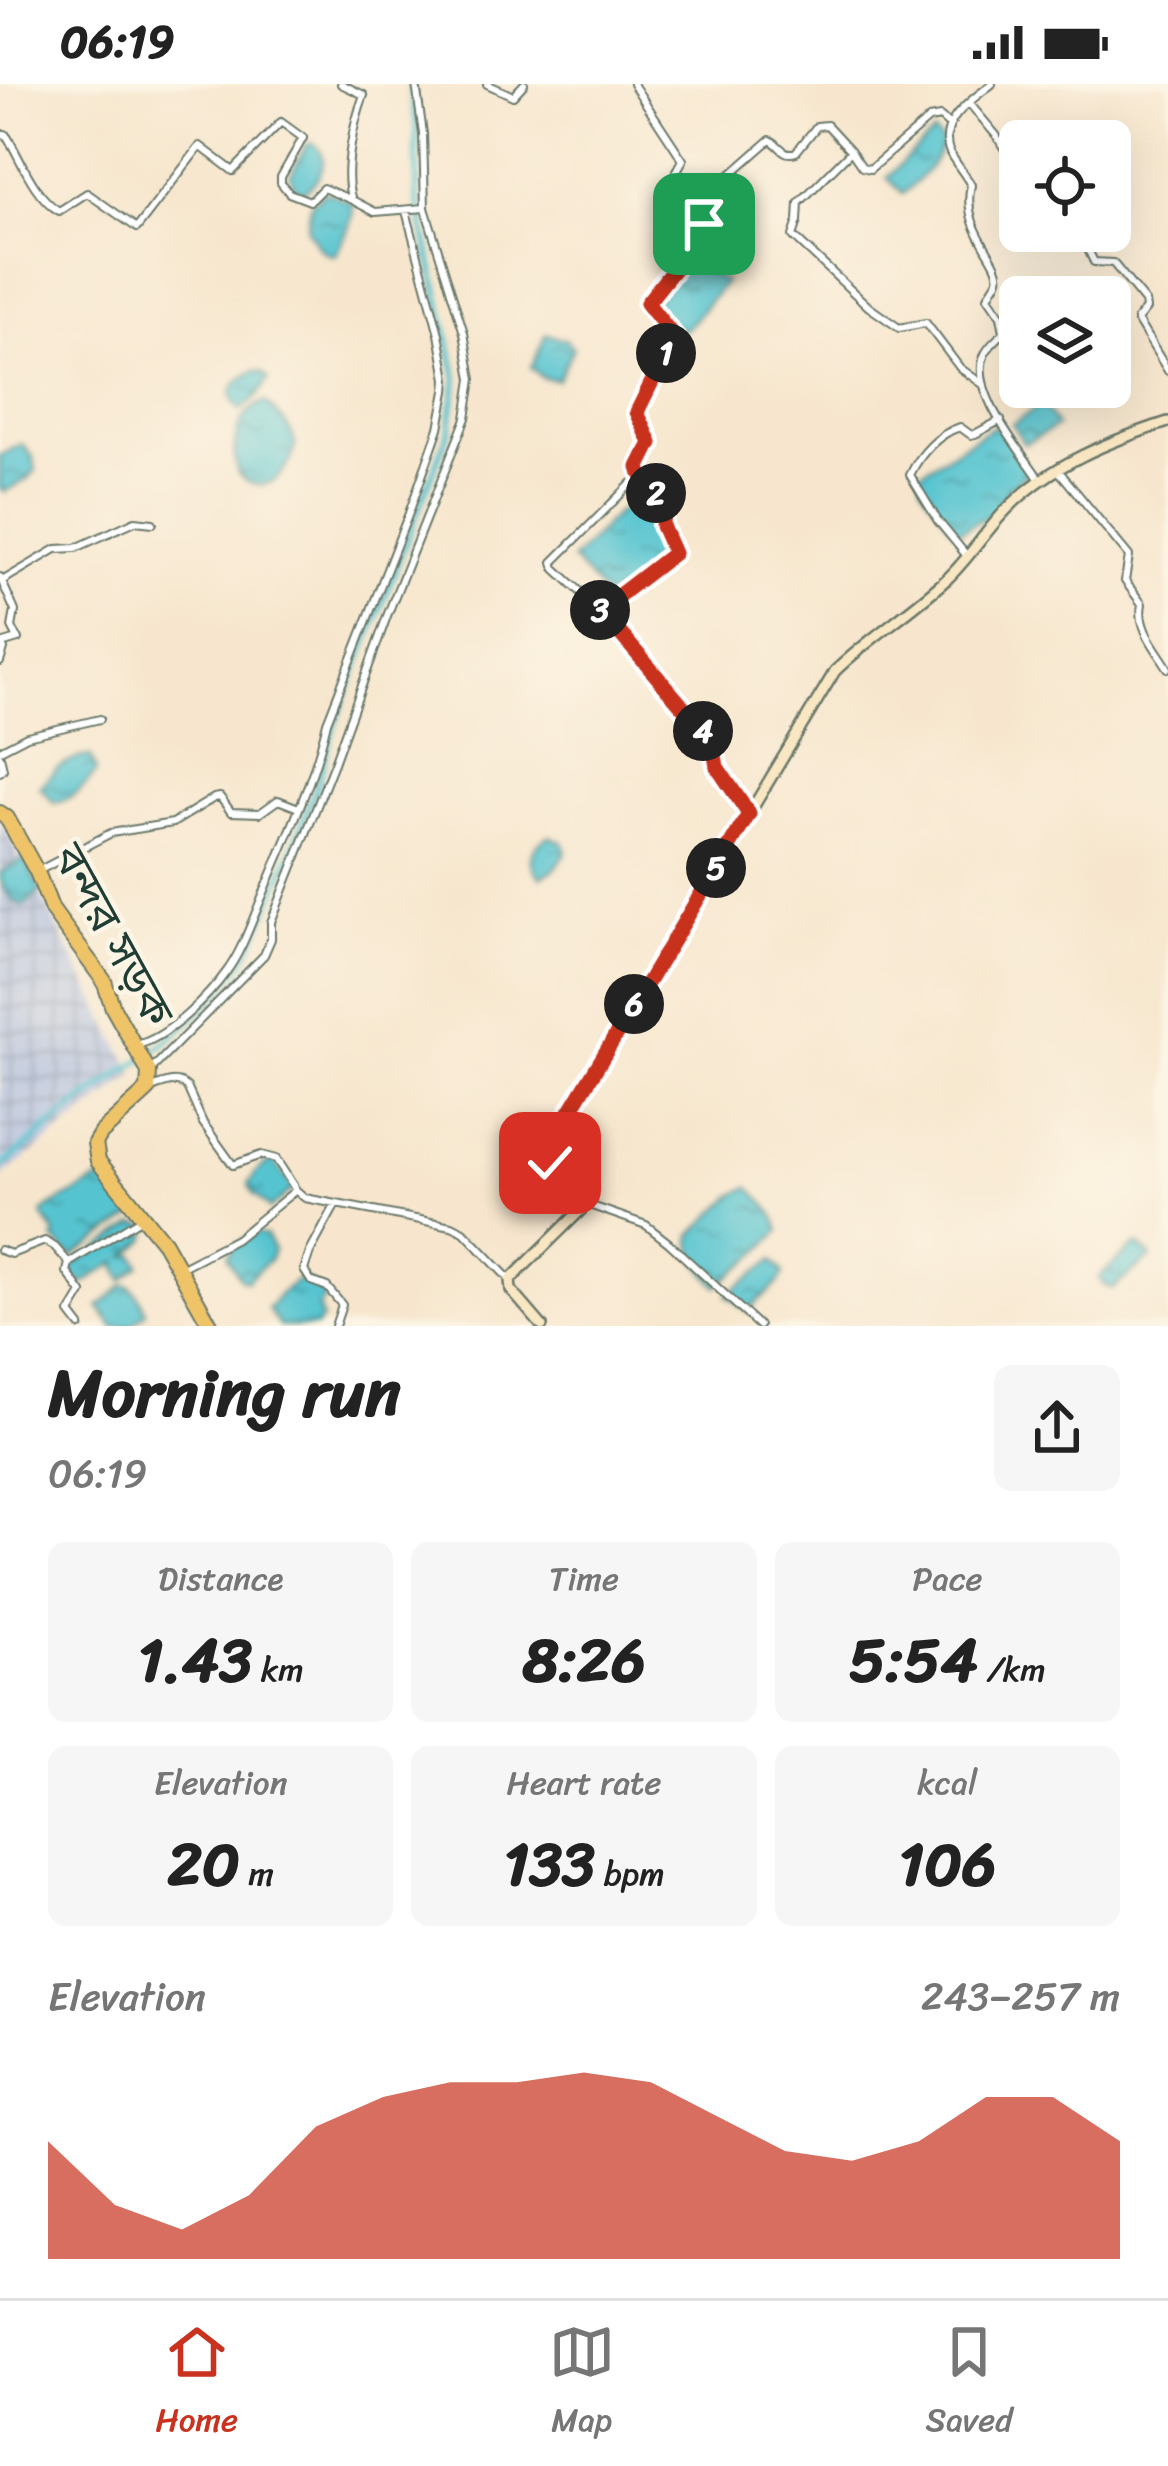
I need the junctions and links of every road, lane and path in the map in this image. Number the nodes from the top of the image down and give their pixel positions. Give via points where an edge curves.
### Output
1 (341, 84) edge
2 (416, 84) edge
3 (487, 84) edge
4 (524, 84) edge
5 (633, 84) edge
6 (992, 84) edge
7 (969, 103) junction
8 (949, 127) junction
9 (0, 134) edge
10 (999, 142) edge
11 (851, 151) junction
12 (352, 200) junction
13 (425, 208) junction
14 (406, 211) junction
15 (711, 212) junction
16 (1088, 252) edge
17 (1168, 371) edge
18 (984, 385) junction
19 (1001, 420) junction
20 (1168, 422) edge
21 (1058, 470) junction
22 (641, 474) junction
23 (1040, 480) junction
24 (153, 523) dead end
25 (967, 556) junction
26 (1, 579) edge
27 (600, 610) junction
28 (0, 662) edge
29 (1168, 668) edge
30 (100, 719) dead end
31 (0, 753) edge
32 (0, 772) edge
33 (298, 808) junction
34 (0, 813) edge
35 (749, 814) junction
36 (37, 872) junction
37 (134, 1048) junction
38 (147, 1069) junction
39 (148, 1090) junction
40 (296, 1190) junction
41 (336, 1204) junction
42 (587, 1204) junction
43 (143, 1217) junction
44 (0, 1250) edge
45 (69, 1263) junction
46 (178, 1269) junction
47 (511, 1280) junction
48 (80, 1326) edge
49 (211, 1326) edge
50 (335, 1326) edge
51 (542, 1326) edge
52 (759, 1326) edge

1 - 12 street via 364,95 348,170
2 - 13 street
3 - 4 street via 513,96
5 - 15 street via 683,160 674,181
6 - 7 street
7 - 8 street
7 - 10 street
8 - 11 street via 934,116 870,169
8 - 18 street via 951,155 971,185 974,229 998,272 988,296 1004,332 984,357
9 - 12 street via 53,209 87,193 137,228 200,146 233,171 280,122 303,138 281,184 310,201 323,188
11 - 15 street via 821,124 792,153 770,140 705,197
11 - 18 street via 799,203 793,236 899,328 926,323
12 - 14 street via 375,212
13 - 14 street
13 - 38 street via 464,333 472,379 466,418 264,955
14 - 33 street via 446,391
15 - 22 street via 647,303 674,337 637,412 651,443
16 - 17 street via 1097,264 1113,263 1145,302 1137,320
18 - 19 street
19 - 23 street
19 - 25 street via 975,434 945,433 910,475
20 - 21 street
21 - 23 street
21 - 29 street via 1130,556 1126,581
22 - 27 street via 663,503 674,553
22 - 27 street via 553,562
23 - 25 street
24 - 26 street via 135,521 76,548 56,548
25 - 35 street via 835,671
26 - 28 street via 18,639 1,644
27 - 35 street via 701,728
30 - 31 street via 40,732
31 - 32 street
33 - 36 street via 278,800 260,813 231,812 214,798 173,823 111,833
33 - 37 street via 228,970 178,1023
34 - 36 highway, বন্দর সড়ক
35 - 42 street via 547,1150
36 - 37 highway, বন্দর সড়ক via 52,910 104,981
37 - 38 highway, বন্দর সড়ক
38 - 39 highway, বন্দর সড়ক
39 - 40 street via 182,1083 233,1165 261,1155 276,1159
39 - 43 highway, বন্দর সড়ক via 95,1143 98,1161
40 - 41 street
40 - 46 street via 236,1239
41 - 47 street via 452,1226
41 - 50 street via 304,1270 342,1305
42 - 47 street
42 - 52 street via 646,1226
43 - 45 street
43 - 46 highway, বন্দর সড়ক
44 - 45 street via 45,1241
45 - 48 street via 82,1294 70,1313
46 - 49 highway, বন্দর সড়ক
47 - 51 street

